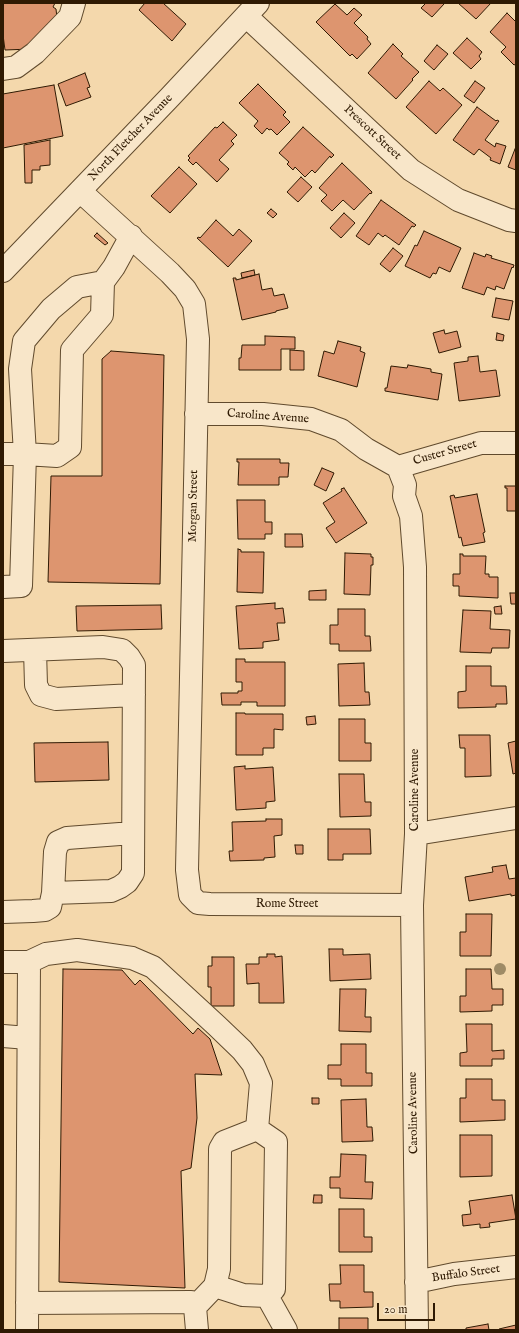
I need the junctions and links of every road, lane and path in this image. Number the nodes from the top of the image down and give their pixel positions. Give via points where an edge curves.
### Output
1 (74, 3) edge
2 (252, 9) edge
3 (3, 69) edge
4 (80, 190) junction
5 (516, 221) edge
6 (130, 236) junction
7 (3, 271) edge
8 (103, 282) junction
9 (196, 414) junction
10 (516, 443) edge
11 (3, 454) edge
12 (25, 454) junction
13 (398, 467) junction
14 (3, 587) edge
15 (35, 650) junction
16 (3, 651) edge
17 (134, 695) junction
18 (516, 818) edge
19 (133, 832) junction
20 (416, 834) junction
21 (187, 870) joint
22 (53, 893) junction
23 (412, 905) junction
24 (3, 912) edge
25 (3, 962) edge
26 (29, 962) junction
27 (3, 1036) edge
28 (28, 1038) junction
29 (257, 1129) junction
30 (516, 1267) edge
31 (416, 1282) junction
32 (214, 1286) junction
33 (267, 1296) junction
34 (27, 1303) junction
35 (195, 1307) junction
36 (27, 1330) edge
37 (197, 1330) edge
38 (286, 1330) edge
39 (417, 1330) edge

1 - 3 street via 70,17 35,53 16,67
2 - 4 street, North Fletcher Avenue
2 - 5 street, Prescott Street via 411,170 458,200
4 - 6 street, Morgan Street
4 - 7 street, North Fletcher Avenue
6 - 8 street via 114,268
6 - 9 street, Morgan Street via 185,289 194,304 198,339
8 - 12 street via 77,288 51,309 24,340 20,369
8 - 12 street via 102,315 72,350 70,447 57,456
9 - 13 street, Caroline Avenue via 263,414 311,419 341,430 366,449
9 - 21 street, Morgan Street
10 - 13 street, Custer Street via 480,443
11 - 12 street
12 - 14 street via 21,586
13 - 20 street, Caroline Avenue via 405,485 404,496 411,516 415,567
15 - 16 street
15 - 17 street via 103,647 122,650 134,665
15 - 17 street via 36,685 41,695 56,699
17 - 19 street
18 - 20 street
19 - 22 street via 67,838 58,842 55,852
19 - 22 street via 133,873 127,882 111,891
20 - 23 street, Caroline Avenue
21 - 23 street, Rome Street via 190,895 198,903
22 - 24 street via 50,907 45,910
23 - 31 street, Caroline Avenue
25 - 26 street
26 - 28 street
26 - 29 street via 46,954 77,950 132,958 153,967 232,1040 253,1064 261,1083
27 - 28 street
28 - 34 street
29 - 32 street via 224,1142 220,1149 219,1269
29 - 33 street via 276,1142 274,1288
30 - 31 street, Buffalo Street via 454,1274
31 - 39 street, Caroline Avenue
32 - 33 street via 244,1295
32 - 35 street
33 - 38 street
34 - 35 street via 190,1302
34 - 36 street
35 - 37 street

